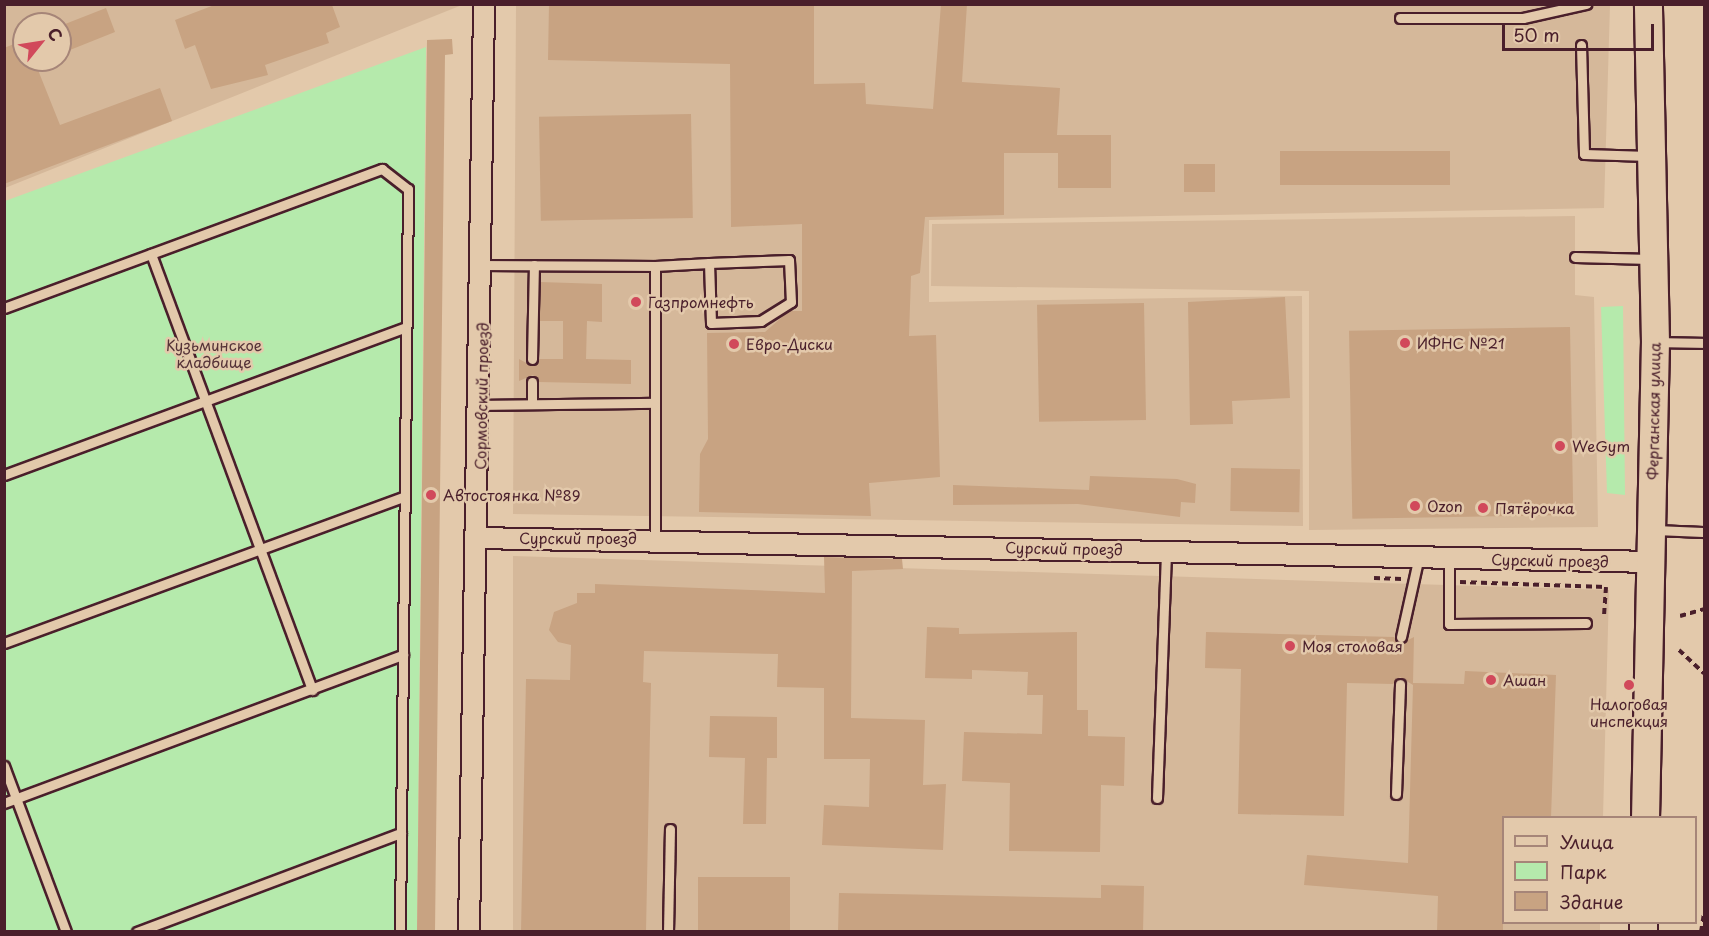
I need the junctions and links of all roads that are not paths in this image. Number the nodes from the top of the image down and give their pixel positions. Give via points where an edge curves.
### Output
1 (484, 4) edge
2 (1586, 4) edge
3 (1648, 4) edge
4 (1400, 18) dead end
5 (1581, 45) dead end
6 (1651, 156) junction
7 (151, 254) junction
8 (1575, 257) dead end
9 (1653, 259) junction
10 (709, 263) junction
11 (483, 265) junction
12 (534, 265) junction
13 (656, 266) junction
14 (4, 308) edge
15 (406, 327) junction
16 (1655, 342) junction
17 (1704, 343) edge
18 (532, 359) dead end
19 (532, 382) dead end
20 (205, 401) junction
21 (655, 403) junction
22 (532, 404) junction
23 (480, 405) junction
24 (4, 475) edge
25 (405, 496) junction
26 (1651, 530) junction
27 (1704, 532) edge
28 (477, 538) junction
29 (655, 539) junction
30 (260, 549) junction
31 (1167, 551) junction
32 (1419, 556) junction
33 (1449, 557) junction
34 (1651, 562) junction
35 (1586, 623) dead end
36 (1401, 637) dead end
37 (4, 643) edge
38 (403, 655) junction
39 (1400, 684) dead end
40 (312, 690) junction
41 (4, 766) edge
42 (1395, 794) dead end
43 (1157, 798) dead end
44 (17, 799) junction
45 (4, 803) edge
46 (1645, 816) edge
47 (670, 829) dead end
48 (401, 833) junction
49 (66, 932) edge
50 (137, 932) edge
51 (400, 932) edge
52 (469, 932) edge
53 (668, 932) edge

1 - 11 street, Сормовский проезд
2 - 4 lane via 1523,18
3 - 6 street, Ферганская улица
5 - 6 lane via 1584,154
6 - 9 street, Ферганская улица
7 - 14 lane
7 - 15 lane via 382,169 408,189
7 - 20 lane
8 - 9 lane
9 - 16 street, Ферганская улица
10 - 10 lane via 789,260 791,302 760,321 711,323
10 - 13 lane
11 - 12 lane
11 - 23 street, Сормовский проезд
12 - 13 lane
12 - 18 lane
13 - 21 lane
15 - 20 lane
15 - 25 lane
16 - 17 lane
16 - 26 street, Ферганская улица
19 - 22 lane
20 - 24 lane
20 - 30 lane
21 - 22 lane
21 - 29 lane
22 - 23 lane
23 - 28 street, Сормовский проезд
25 - 30 lane
25 - 38 lane
26 - 27 lane
26 - 34 street, Ферганская улица
28 - 29 street, Сурский проезд
28 - 52 street, Сормовский проезд
29 - 31 street, Сурский проезд
30 - 37 lane
30 - 40 lane
31 - 32 street, Сурский проезд
31 - 43 lane
32 - 33 street, Сурский проезд
32 - 36 lane
33 - 34 street, Сурский проезд
33 - 35 lane via 1449,624
34 - 46 street, Ферганская улица
38 - 40 lane
38 - 48 lane
39 - 42 lane
40 - 44 lane
41 - 44 lane
44 - 45 lane
44 - 49 lane
47 - 53 lane
48 - 50 lane
48 - 51 lane

